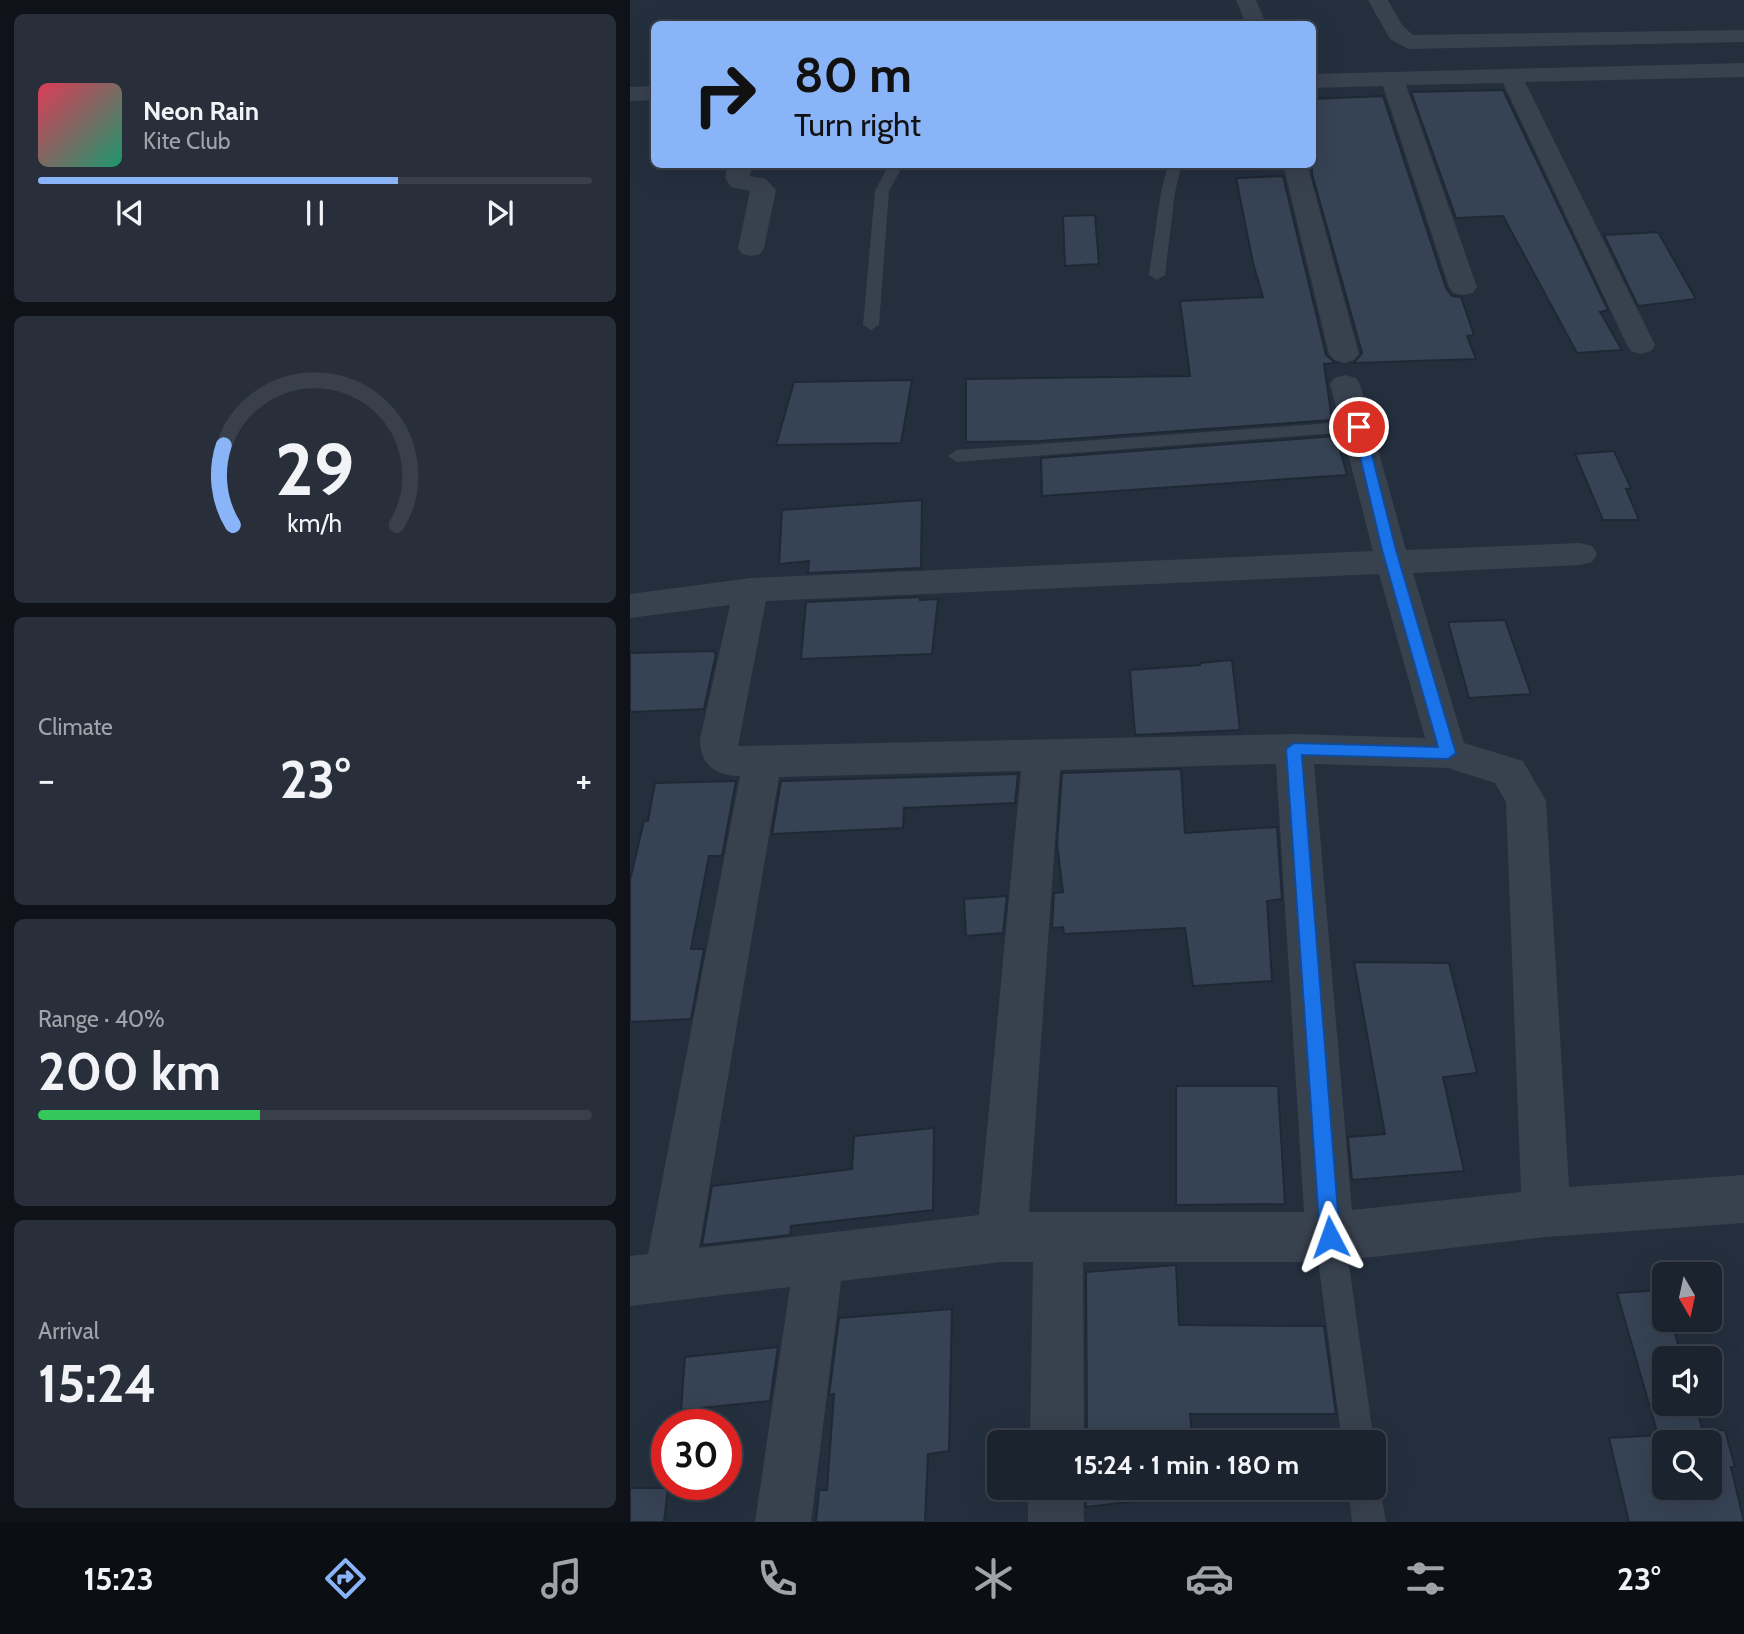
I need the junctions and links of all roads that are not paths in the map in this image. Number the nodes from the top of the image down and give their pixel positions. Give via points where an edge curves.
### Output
1 (1246, 0) edge
2 (1378, 0) edge
3 (1255, 21) edge
4 (1390, 24) junction
5 (1744, 36) edge
6 (1744, 69) edge
7 (1511, 76) junction
8 (1392, 79) junction
9 (1348, 80) junction
10 (1316, 81) edge
11 (651, 93) edge
12 (630, 94) edge
13 (739, 168) edge
14 (895, 168) edge
15 (1174, 168) edge
16 (1296, 168) edge
17 (751, 248) dead end
18 (1157, 275) dead end
19 (1463, 287) dead end
20 (871, 325) dead end
21 (1641, 345) dead end
22 (1359, 427) junction
23 (957, 456) dead end
24 (1580, 554) dead end
25 (1393, 564) junction
26 (751, 590) junction
27 (630, 606) edge
28 (1294, 749) junction
29 (1448, 753) junction
30 (1042, 756) junction
31 (762, 762) junction
32 (1744, 1199) edge
33 (1546, 1213) junction
34 (1058, 1235) junction
35 (1002, 1237) junction
36 (1330, 1237) junction
37 (819, 1257) junction
38 (649, 1278) edge
39 (1057, 1430) edge
40 (1356, 1430) edge
41 (1056, 1500) edge
42 (1366, 1500) edge
43 (783, 1522) edge
44 (1056, 1522) edge
45 (1369, 1522) edge

1 - 3 street
2 - 4 street
4 - 5 street via 1401,38 1419,43
4 - 9 street
6 - 7 street
7 - 8 street
7 - 21 street
8 - 9 street
8 - 19 street
9 - 10 street
11 - 12 street
13 - 17 street via 740,181 763,190
14 - 20 lane via 882,191
15 - 18 lane
16 - 22 street
22 - 23 lane
22 - 25 street
24 - 25 street
25 - 26 street
25 - 29 street
26 - 27 street
26 - 31 street via 719,753 729,761
28 - 29 street
28 - 30 street
28 - 36 street
29 - 33 street via 1509,772 1526,801
30 - 31 street
30 - 35 street
31 - 38 street
32 - 33 street
33 - 36 street
34 - 35 street
34 - 36 street
34 - 39 street
35 - 37 street
36 - 40 lane
37 - 38 street
37 - 43 street
41 - 44 street
42 - 45 lane

